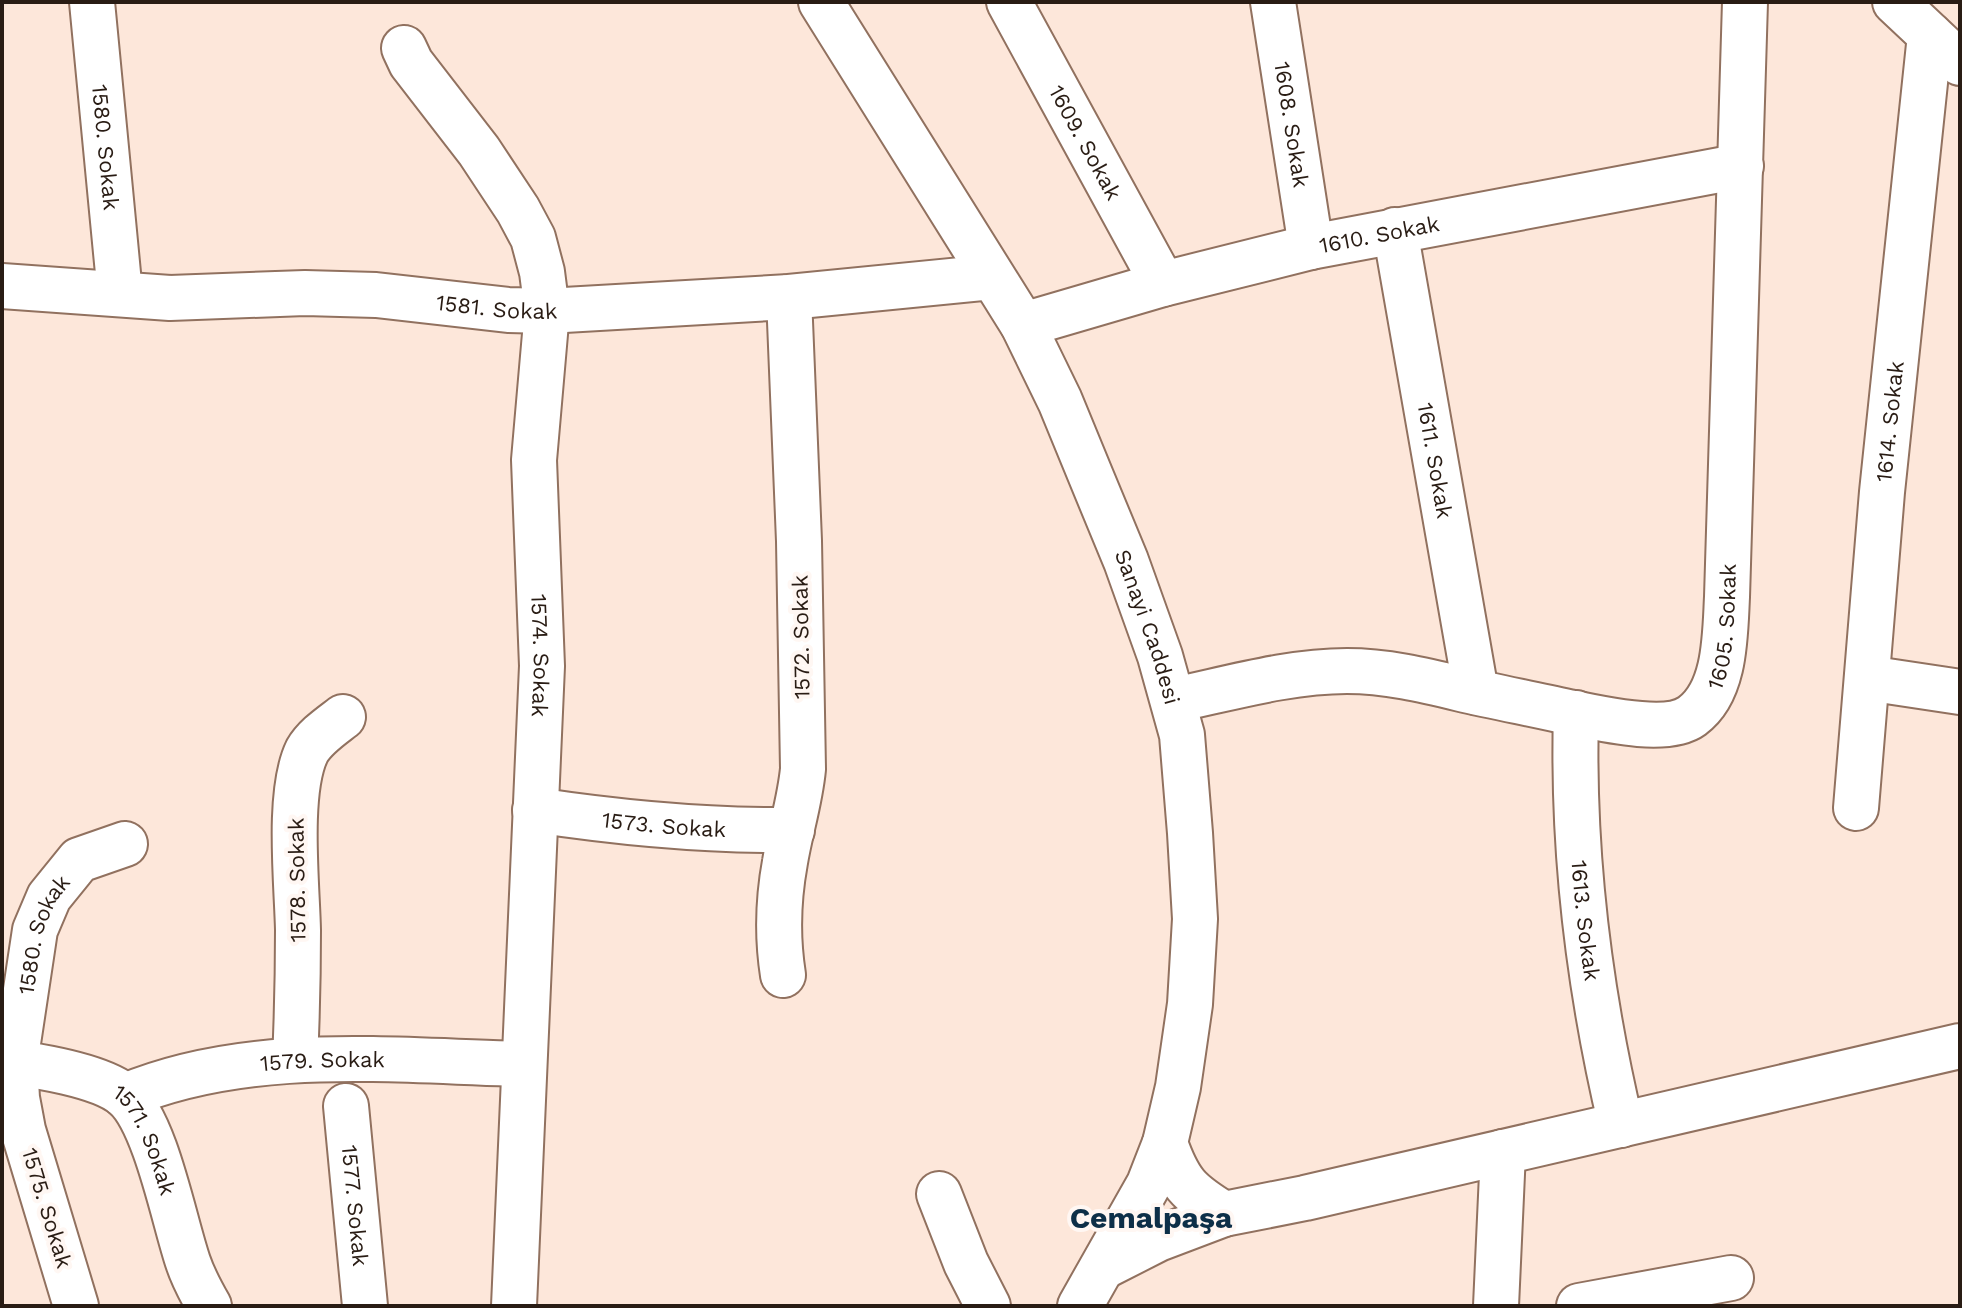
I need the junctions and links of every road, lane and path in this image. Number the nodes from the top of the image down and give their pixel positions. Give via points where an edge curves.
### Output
1 (92, 2) edge
2 (821, 2) edge
3 (1009, 2) edge
4 (1273, 2) edge
5 (1745, 2) edge
6 (1895, 2) edge
7 (404, 48) dead end
8 (1945, 49) edge
9 (1741, 166) junction
10 (1395, 230) junction
11 (1311, 247) junction
12 (992, 277) junction
13 (1163, 284) junction
14 (2, 286) edge
15 (120, 294) junction
16 (789, 297) junction
17 (547, 311) junction
18 (1023, 325) junction
19 (1867, 678) junction
20 (1476, 692) junction
21 (1960, 692) edge
22 (1174, 700) junction
23 (1576, 713) junction
24 (343, 717) dead end
25 (1856, 808) dead end
26 (535, 810) junction
27 (792, 830) junction
28 (125, 844) dead end
29 (783, 975) dead end
30 (1952, 1058) edge
31 (295, 1060) junction
32 (8, 1062) edge
33 (524, 1064) junction
34 (125, 1096) junction
35 (346, 1106) dead end
36 (1621, 1125) junction
37 (1165, 1143) junction
38 (1503, 1152) junction
39 (939, 1194) dead end
40 (1224, 1214) junction
41 (1103, 1267) junction
42 (1731, 1278) dead end
43 (76, 1306) edge
44 (209, 1306) edge
45 (365, 1306) edge
46 (514, 1306) edge
47 (988, 1306) edge
48 (1080, 1306) edge
49 (1496, 1306) edge
50 (1579, 1306) edge

1 - 15 street, 1580. Sokak
2 - 12 street, Sanayi Caddesi
3 - 13 street, 1609. Sokak
4 - 11 street, 1608. Sokak
5 - 9 street, 1605. Sokak
6 - 8 street
7 - 17 street, 1574. Sokak via 518,210 536,249
8 - 19 street, 1614. Sokak via 1882,492
9 - 10 street, 1610. Sokak
9 - 23 street, 1605. Sokak via 1727,597 1713,689 1691,717 1676,722 1651,725
10 - 11 street, 1610. Sokak
10 - 20 street, 1611. Sokak
11 - 13 street, 1610. Sokak
12 - 16 street, 1581. Sokak
12 - 18 street, Sanayi Caddesi
13 - 18 street, 1610. Sokak
14 - 15 street, 1581. Sokak
15 - 17 street, 1581. Sokak via 376,295
16 - 17 street, 1581. Sokak
16 - 27 street, 1572. Sokak via 803,769
17 - 26 street, 1574. Sokak via 534,460 542,640
18 - 22 street, Sanayi Caddesi via 1126,561
19 - 21 street
19 - 25 street, 1614. Sokak
20 - 22 street, 1605. Sokak via 1346,671 1271,679
20 - 23 street, 1605. Sokak
22 - 37 street, Sanayi Caddesi via 1182,735 1195,919 1190,1004
23 - 36 street, 1613. Sokak via 1576,816 1584,914 1601,1036
24 - 31 street, 1578. Sokak via 307,751 301,773 295,816
26 - 27 street, 1573. Sokak via 657,826
26 - 33 street, 1574. Sokak
27 - 29 street, 1572. Sokak via 778,922
28 - 32 street, 1580. Sokak via 79,860 49,897 35,930
30 - 36 street
31 - 33 street, 1579. Sokak
31 - 34 street, 1579. Sokak via 178,1077
32 - 34 street, 1571. Sokak via 45,1067
32 - 43 street, 1575. Sokak
33 - 46 street, 1574. Sokak
34 - 44 street, 1571. Sokak via 139,1113 189,1265
35 - 45 street, 1577. Sokak
36 - 38 street
37 - 40 street via 1181,1180
37 - 41 street, Sanayi Caddesi via 1149,1184
38 - 40 street
38 - 49 street
39 - 47 street
40 - 41 street
41 - 48 street, Sanayi Caddesi
42 - 50 street

